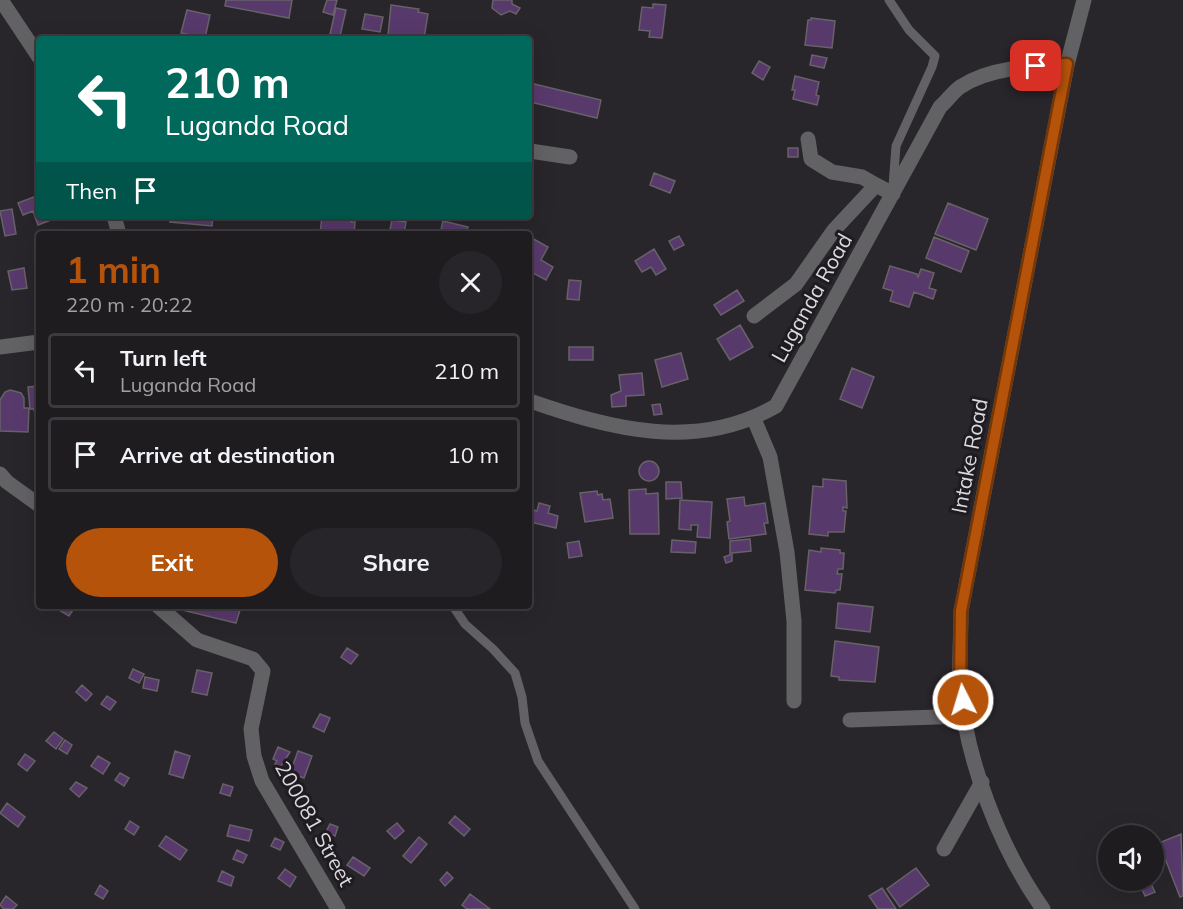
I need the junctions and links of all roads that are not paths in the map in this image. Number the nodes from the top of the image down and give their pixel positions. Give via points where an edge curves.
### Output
1 (1, 0) edge
2 (889, 0) edge
3 (1084, 0) edge
4 (36, 52) edge
5 (1067, 64) junction
6 (808, 139) dead end
7 (532, 151) edge
8 (570, 157) dead end
9 (876, 185) junction
10 (893, 194) junction
11 (754, 316) dead end
12 (36, 342) edge
13 (0, 347) edge
14 (532, 402) edge
15 (754, 419) junction
16 (0, 474) edge
17 (36, 503) edge
18 (161, 609) edge
19 (455, 609) edge
20 (794, 701) dead end
21 (965, 716) junction
22 (850, 720) dead end
23 (982, 782) junction
24 (944, 849) dead end
25 (1041, 908) edge
26 (338, 909) edge
27 (635, 909) edge

1 - 4 street
2 - 10 lane via 909,30 935,56 896,146
3 - 5 street, Intake Road
5 - 10 street, Luganda Road via 1005,70 960,87 940,107
5 - 21 street, Intake Road via 961,611 960,685
6 - 9 street via 811,159 832,172 862,177
7 - 8 street
9 - 10 street
9 - 11 street via 834,231 796,284
10 - 15 street, Luganda Road via 776,406
12 - 13 street
14 - 15 street, Luganda Road via 610,426 647,432 726,427
15 - 20 street via 770,457 787,552 794,621
16 - 17 street
18 - 26 street, 200081 Street via 197,640 253,659 264,671 250,729 254,756 262,781
19 - 27 lane via 515,673 538,761
21 - 22 street
21 - 23 street, Intake Road
23 - 24 street
23 - 25 street, Intake Road via 1017,870

